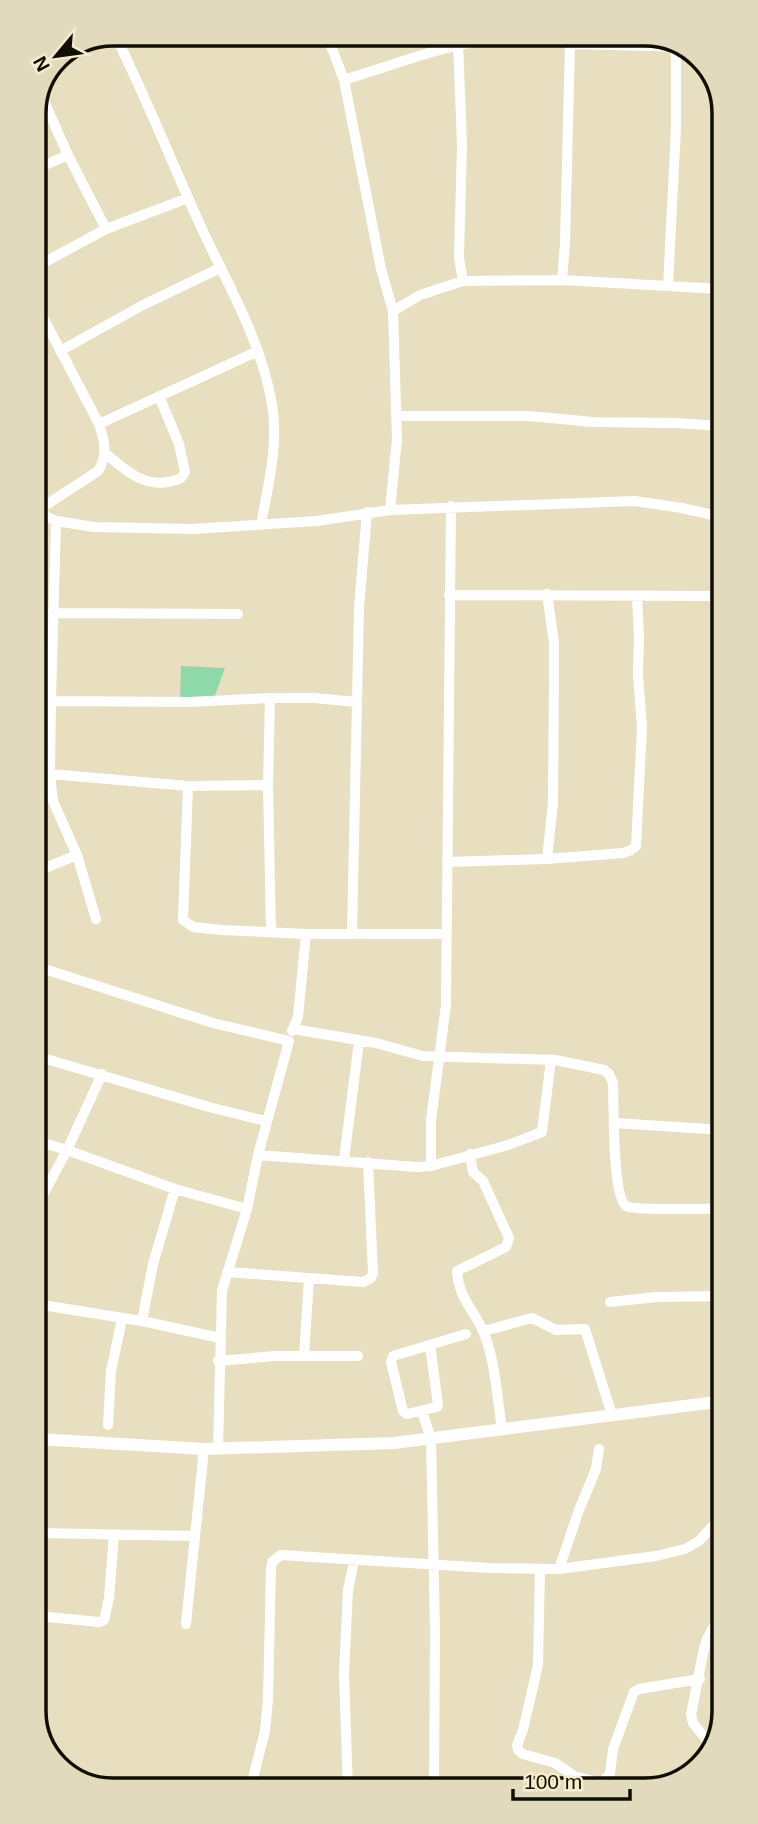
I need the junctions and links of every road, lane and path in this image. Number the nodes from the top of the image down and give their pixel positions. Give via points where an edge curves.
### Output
1 (120, 46) edge
2 (331, 46) edge
3 (449, 46) edge
4 (458, 46) edge
5 (570, 46) edge
6 (676, 53) edge
7 (344, 80) junction
8 (46, 106) edge
9 (68, 155) junction
10 (46, 165) edge
11 (188, 198) junction
12 (106, 229) junction
13 (46, 262) edge
14 (220, 268) junction
15 (562, 280) junction
16 (463, 281) junction
17 (668, 286) junction
18 (712, 288) edge
19 (393, 311) junction
20 (46, 324) edge
21 (60, 351) junction
22 (258, 351) junction
23 (159, 397) junction
24 (397, 416) junction
25 (99, 425) junction
26 (712, 425) edge
27 (105, 453) junction
28 (46, 501) edge
29 (451, 506) junction
30 (390, 509) junction
31 (367, 512) junction
32 (712, 515) edge
33 (46, 516) edge
34 (57, 521) junction
35 (261, 525) junction
36 (547, 594) junction
37 (449, 595) junction
38 (637, 596) junction
39 (712, 596) edge
40 (53, 613) junction
41 (238, 614) dead end
42 (270, 698) junction
43 (51, 701) junction
44 (357, 702) junction
45 (46, 774) edge
46 (50, 774) junction
47 (268, 785) junction
48 (188, 786) junction
49 (77, 855) junction
50 (547, 859) junction
51 (448, 862) junction
52 (46, 868) edge
53 (96, 919) dead end
54 (271, 932) junction
55 (352, 933) junction
56 (306, 934) junction
57 (446, 934) junction
58 (46, 969) edge
59 (294, 1027) junction
60 (289, 1041) junction
61 (359, 1041) junction
62 (440, 1056) junction
63 (46, 1059) edge
64 (551, 1060) junction
65 (102, 1074) junction
66 (266, 1121) junction
67 (615, 1123) junction
68 (712, 1129) edge
69 (46, 1144) edge
70 (67, 1150) junction
71 (470, 1154) junction
72 (258, 1155) junction
73 (344, 1160) junction
74 (368, 1162) junction
75 (431, 1166) junction
76 (46, 1189) edge
77 (176, 1189) junction
78 (247, 1209) junction
79 (712, 1209) edge
80 (227, 1272) junction
81 (309, 1279) junction
82 (712, 1296) edge
83 (610, 1303) dead end
84 (46, 1306) edge
85 (122, 1319) junction
86 (142, 1321) junction
87 (484, 1331) junction
88 (466, 1334) dead end
89 (220, 1338) junction
90 (430, 1345) junction
91 (304, 1356) junction
92 (358, 1356) dead end
93 (218, 1361) junction
94 (712, 1402) edge
95 (422, 1411) junction
96 (612, 1415) junction
97 (108, 1425) dead end
98 (502, 1429) junction
99 (431, 1439) junction
100 (46, 1440) edge
101 (204, 1449) junction
102 (218, 1449) junction
103 (599, 1450) dead end
104 (712, 1527) edge
105 (46, 1533) edge
106 (114, 1535) junction
107 (193, 1536) junction
108 (354, 1561) junction
109 (434, 1564) junction
110 (559, 1569) junction
111 (540, 1570) junction
112 (46, 1617) edge
113 (186, 1624) dead end
114 (712, 1630) edge
115 (699, 1679) junction
116 (706, 1740) edge
117 (253, 1778) edge
118 (348, 1778) edge
119 (434, 1778) edge
120 (582, 1778) edge
121 (606, 1778) edge

1 - 11 street
2 - 7 street
3 - 7 street
4 - 16 street via 459,258
5 - 15 street
6 - 17 street
7 - 19 street
8 - 9 street
9 - 10 street
9 - 12 street
11 - 12 street
11 - 14 street
12 - 13 street
14 - 21 street via 143,304
14 - 22 street
15 - 16 street
15 - 17 street
16 - 19 street via 419,295
17 - 18 street
19 - 24 street
20 - 21 street
21 - 25 street
22 - 23 street
22 - 35 street via 272,404 274,436
23 - 25 street
23 - 27 street via 179,444 184,476 154,485
24 - 26 street via 530,416
24 - 30 street
25 - 27 street
27 - 28 street via 98,471
29 - 30 street
29 - 32 street via 635,501
29 - 37 street
30 - 31 street
31 - 35 street
31 - 44 street
33 - 34 street
34 - 35 street via 192,529
34 - 40 street
36 - 37 street
36 - 38 street
36 - 50 street via 554,673 553,803
37 - 51 street
38 - 39 street
38 - 50 street via 642,727 636,846 623,853
40 - 41 street
40 - 43 street
42 - 43 street
42 - 44 street
42 - 47 street
43 - 46 street
44 - 55 street
45 - 46 street
46 - 48 street
46 - 49 street via 53,801
47 - 48 street
47 - 54 street
48 - 54 street via 183,920 192,927
49 - 52 street
49 - 53 street
50 - 51 street
51 - 57 street
54 - 56 street
55 - 56 street
55 - 57 street
56 - 59 street
57 - 62 street
58 - 60 street via 213,1023
59 - 60 street
59 - 61 street
60 - 66 street
61 - 62 street
61 - 73 street
62 - 64 street
62 - 75 street via 431,1120
63 - 65 street
64 - 67 street via 609,1074
64 - 71 street via 542,1132
65 - 66 street
65 - 70 street
66 - 72 street
67 - 68 street
67 - 79 street via 616,1179 625,1206
69 - 70 street
70 - 76 street
70 - 77 street
71 - 75 street
71 - 87 street via 473,1172 483,1181 509,1238 506,1247 457,1271 466,1305
72 - 73 street
72 - 78 street
73 - 74 street
74 - 75 street
74 - 81 street via 371,1278 363,1282
77 - 78 street
77 - 86 street via 153,1264
78 - 80 street
80 - 81 street
80 - 89 street
81 - 91 street
82 - 83 street
84 - 85 street
85 - 86 street
85 - 97 street via 111,1371
86 - 89 street
87 - 96 street via 532,1318 556,1330 585,1329
87 - 98 street
88 - 90 street
89 - 93 street
90 - 95 street via 439,1402 436,1408
90 - 95 street via 391,1359 404,1413
91 - 92 street
91 - 93 street
93 - 102 street
94 - 96 main road
95 - 99 street
96 - 98 main road
98 - 99 main road
99 - 102 main road
99 - 109 street
100 - 101 main road
101 - 102 main road
101 - 107 street
103 - 110 street
104 - 110 street via 685,1549
105 - 106 street
106 - 107 street
106 - 112 street via 104,1620
107 - 113 street
108 - 109 street
108 - 117 street via 281,1555 272,1562 266,1720
108 - 118 street via 344,1674
109 - 111 street
109 - 119 street
110 - 111 street
111 - 120 street via 538,1665 518,1750
114 - 115 street
115 - 116 street via 691,1715
115 - 121 street via 634,1692

